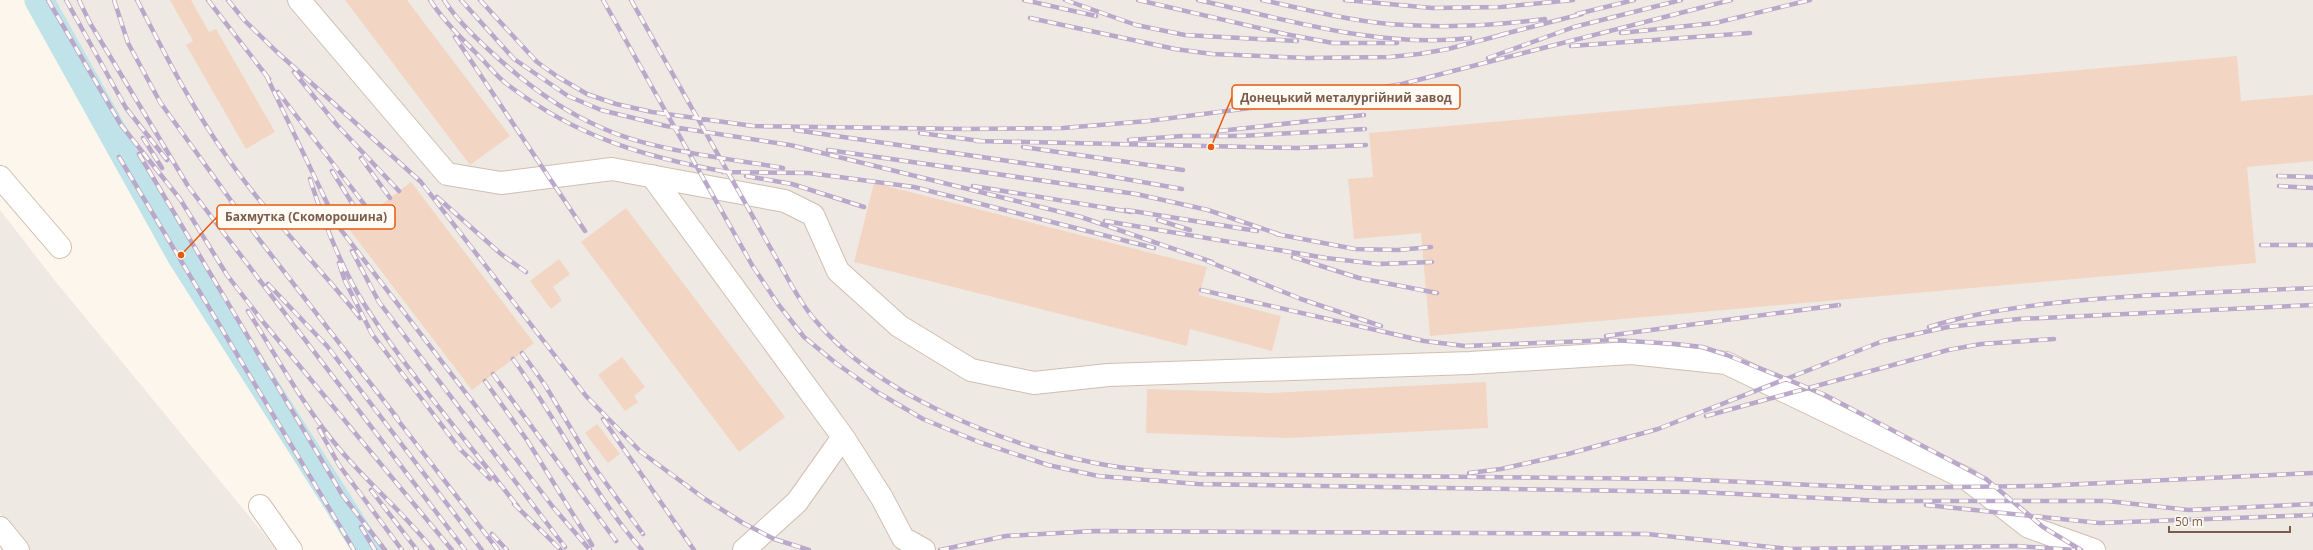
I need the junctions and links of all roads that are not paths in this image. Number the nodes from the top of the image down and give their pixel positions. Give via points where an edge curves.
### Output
1 (300, 0) edge
2 (652, 176) junction
3 (0, 177) edge
4 (60, 247) dead end
5 (843, 437) junction
6 (260, 506) dead end
7 (0, 528) edge
8 (18, 550) edge
9 (291, 550) edge
10 (744, 550) edge
11 (924, 550) edge
12 (2094, 550) edge

1 - 2 street via 447,174 501,183 612,169
2 - 5 street
2 - 12 street via 785,201 813,215 838,271 899,326 971,370 1034,383 1108,375 1470,362 1631,353 1726,363 1967,479 2029,527
3 - 4 street
5 - 10 street via 797,502
5 - 11 street via 882,498 903,538
6 - 9 street
7 - 8 street

